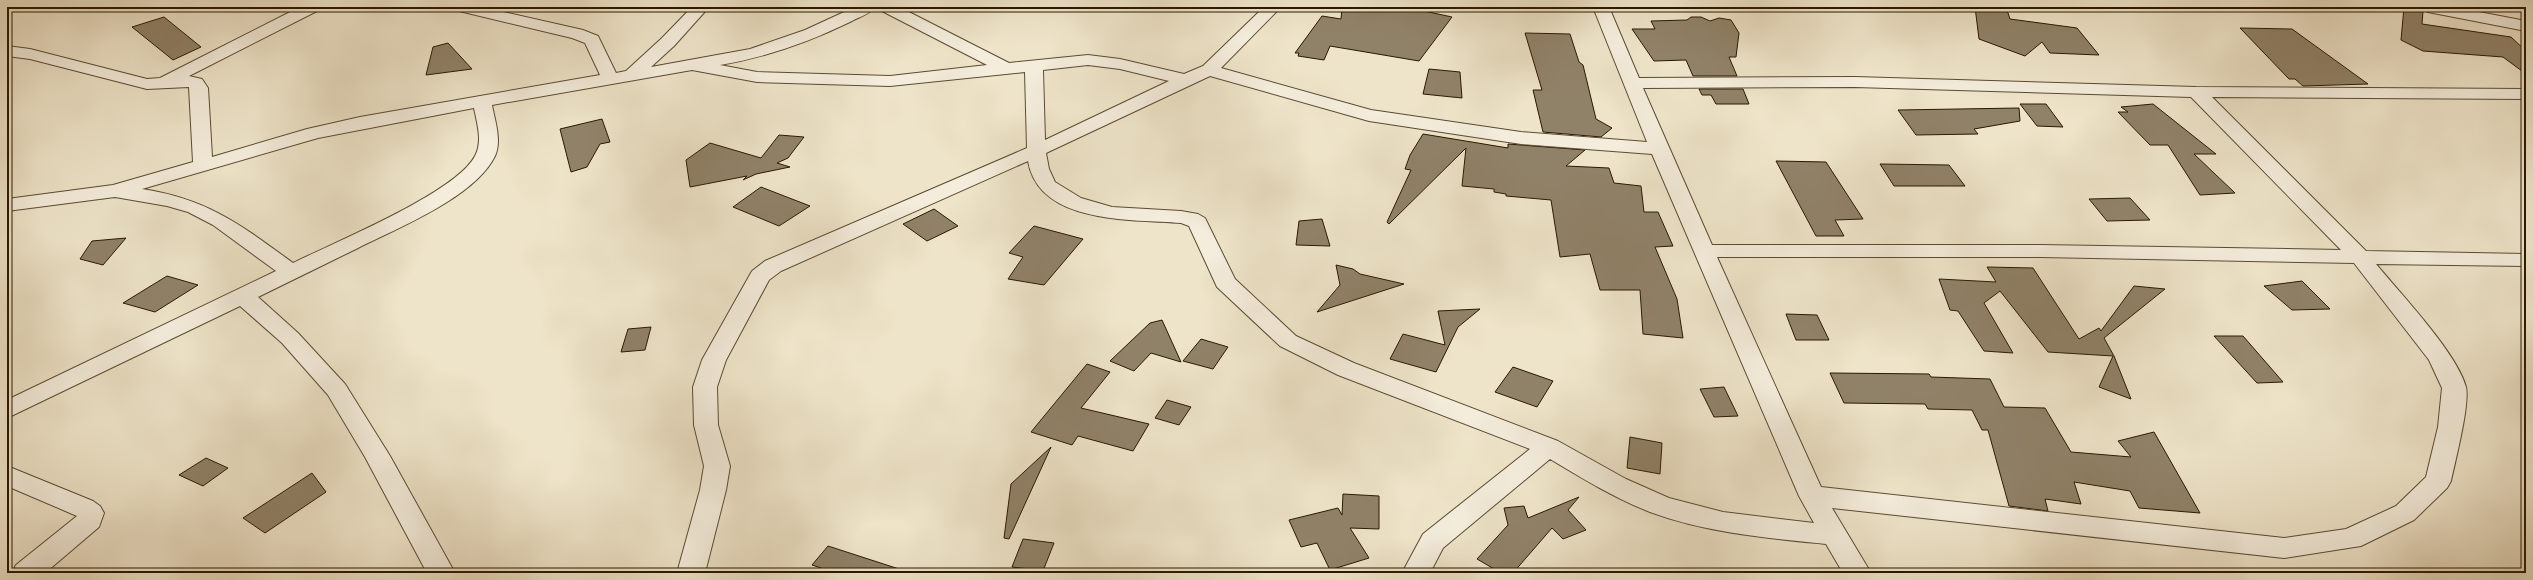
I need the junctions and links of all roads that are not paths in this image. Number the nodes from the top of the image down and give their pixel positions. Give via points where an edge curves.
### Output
1 (313, 7) edge
2 (461, 7) edge
3 (701, 7) edge
4 (867, 7) edge
5 (886, 7) edge
6 (1273, 7) edge
7 (1601, 7) edge
8 (2428, 7) edge
9 (2526, 26) edge
10 (7, 51) edge
11 (693, 64) junction
12 (1034, 64) junction
13 (1003, 67) junction
14 (1209, 70) junction
15 (633, 73) junction
16 (610, 78) junction
17 (1186, 80) junction
18 (163, 82) junction
19 (1633, 83) junction
20 (2196, 92) junction
21 (2526, 94) edge
22 (482, 102) junction
23 (1659, 149) junction
24 (1036, 151) junction
25 (203, 166) junction
26 (115, 191) junction
27 (7, 206) edge
28 (1704, 252) junction
29 (2359, 256) junction
30 (2526, 260) edge
31 (291, 272) junction
32 (244, 297) junction
33 (7, 410) edge
34 (1549, 447) junction
35 (7, 475) edge
36 (1812, 496) junction
37 (1834, 535) junction
38 (26, 573) edge
39 (441, 573) edge
40 (691, 573) edge
41 (1416, 573) edge
42 (1857, 573) edge

1 - 18 street
2 - 16 street via 577,34 592,40
3 - 15 street via 668,42
4 - 11 street via 785,46
5 - 13 street
6 - 14 street
7 - 19 street
8 - 9 street
10 - 18 street via 30,54 134,82
11 - 13 street via 757,77 890,81
11 - 15 street
12 - 13 street
12 - 17 street via 1088,60 1120,64
12 - 24 street
14 - 17 street
14 - 23 street via 1369,115 1521,138
15 - 16 street
16 - 22 street
17 - 24 street
18 - 25 street via 190,81 196,83 199,88
19 - 20 street via 1855,82
19 - 23 street
20 - 21 street
20 - 29 street
22 - 25 street via 314,133
22 - 31 street via 488,146 480,163 460,183 421,209
23 - 28 street
24 - 34 street via 1043,179 1053,191 1084,207 1113,213 1182,217 1198,222 1225,282 1288,340 1346,369
24 - 40 street via 773,266 760,276 714,360 705,387 706,424 717,466 714,490
25 - 26 street
26 - 27 street
26 - 31 street via 167,200 194,208 226,224
28 - 29 street via 2032,251
28 - 36 street
29 - 30 street
29 - 36 street via 2439,357 2454,388 2450,428 2438,481 2405,513 2351,539 2284,548
31 - 32 street
32 - 33 street
32 - 39 street via 290,338 337,390 377,456
34 - 37 street via 1660,506 1708,519
34 - 41 street via 1433,541
35 - 38 street via 91,513 90,520
36 - 37 street
37 - 42 street

